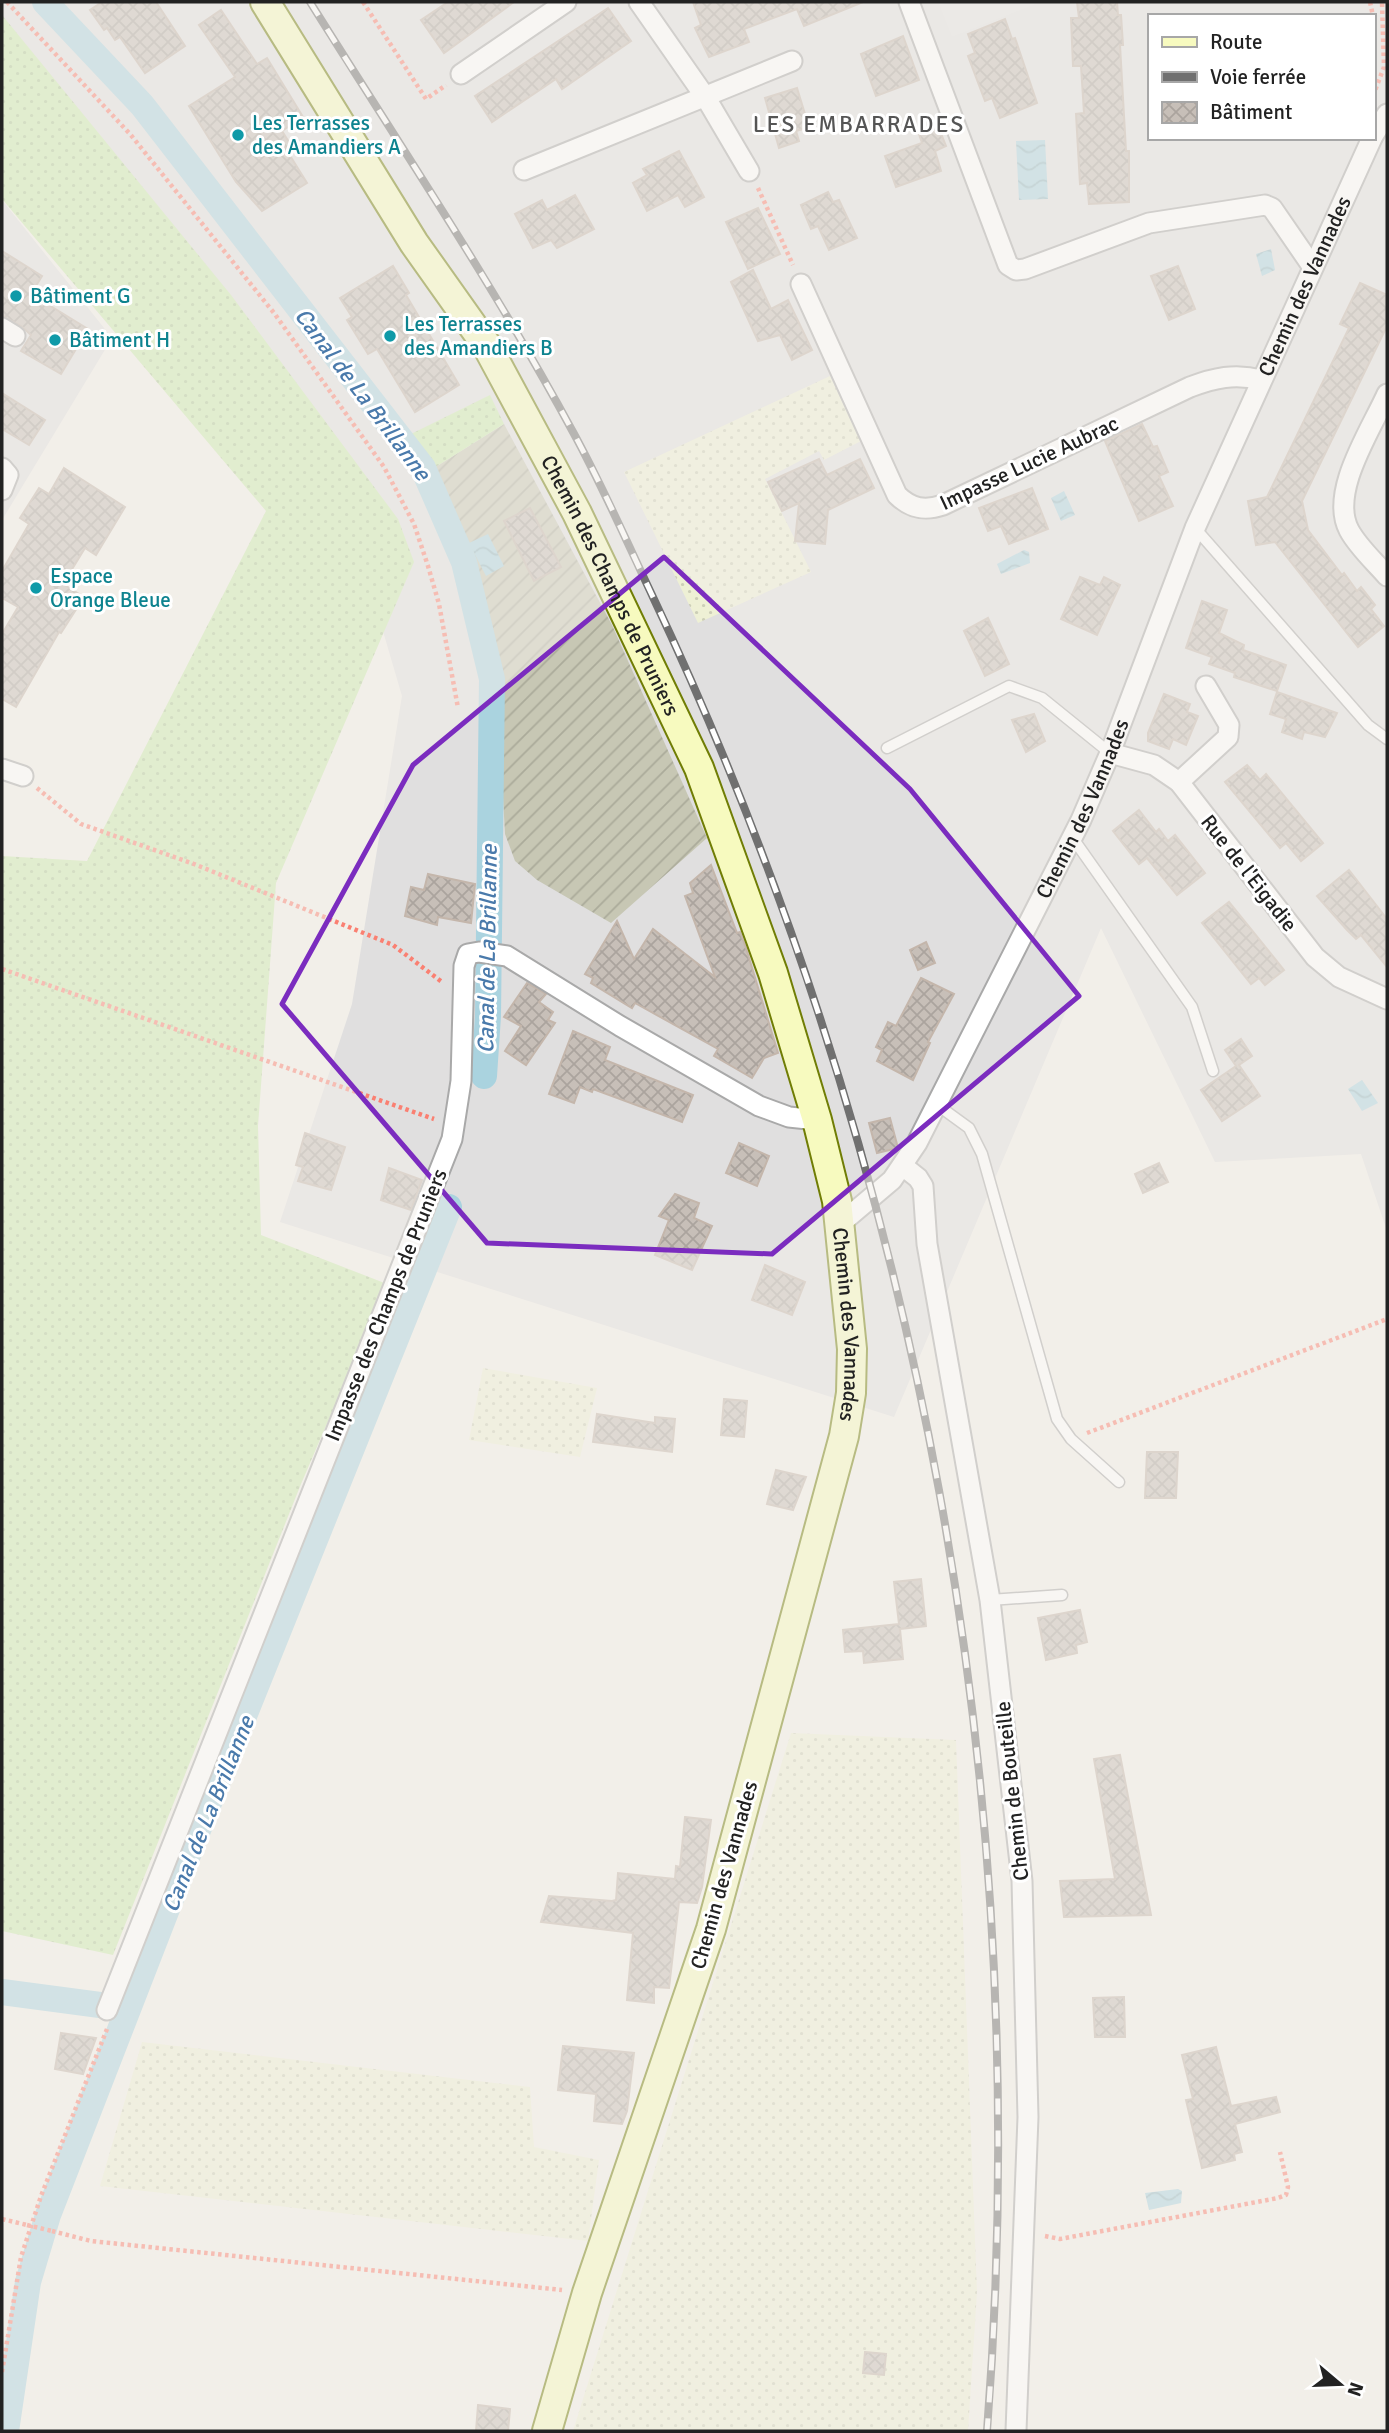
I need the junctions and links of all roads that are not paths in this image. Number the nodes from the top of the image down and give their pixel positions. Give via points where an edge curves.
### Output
1 (265, 2) edge
2 (566, 2) edge
3 (639, 2) edge
4 (909, 2) edge
5 (792, 61) dead end
6 (461, 74) road end
7 (706, 98) junction
8 (1386, 116) edge
9 (1375, 132) edge
10 (1371, 140) edge
11 (524, 170) dead end
12 (749, 171) road end
13 (1312, 266) junction
14 (800, 284) road end
15 (1261, 380) junction
16 (1387, 394) edge
17 (2, 468) edge
18 (2, 490) edge
19 (1195, 528) junction
20 (1387, 576) edge
21 (1206, 686) dead end
22 (1387, 739) edge
23 (887, 748) dead end
24 (1110, 753) junction
25 (2, 769) edge
26 (23, 776) road end
27 (1179, 782) junction
28 (1072, 837) junction
29 (1387, 999) edge
30 (1213, 1071) dead end
31 (936, 1104) junction
32 (817, 1120) junction
33 (903, 1166) junction
34 (840, 1224) junction
35 (1119, 1482) dead end
36 (1062, 1595) dead end
37 (990, 1600) junction
38 (107, 2011) road end
39 (547, 2431) edge
40 (1016, 2431) edge

1 - 32 street, Chemin des Champs de Pruniers via 414,243 487,346 578,513 699,768 773,974
2 - 6 street
3 - 7 street
4 - 13 street via 1008,265 1026,269 1149,223 1265,205 1272,208
5 - 7 street
7 - 11 street
7 - 12 street
8 - 9 street, Chemin des Vannades
10 - 13 street, Chemin des Vannades
13 - 15 street, Chemin des Vannades
14 - 15 street, Impasse Lucie Aubrac via 897,495 923,509 943,505 1189,387 1237,376
15 - 19 street, Chemin des Vannades
16 - 20 street via 1348,477 1342,503 1349,530
17 - 18 street via 8,475
19 - 22 lane via 1368,725
19 - 24 street, Chemin des Vannades
21 - 27 street via 1230,731
23 - 24 lane via 1010,685 1042,698
24 - 27 street, Rue de l'Eigadie via 1154,765
24 - 28 street, Chemin des Vannades
25 - 26 street
27 - 29 street, Rue de l'Eigadie via 1315,957 1339,977
28 - 30 lane via 1192,1007
28 - 31 street, Chemin des Vannades
31 - 33 street, Chemin des Vannades
31 - 35 lane via 963,1122 978,1144 1049,1399 1063,1430
32 - 34 street, Chemin des Champs de Pruniers
32 - 38 street, Impasse des Champs de Pruniers via 789,1117 759,1106 527,966 499,953 468,954 461,1081 455,1126 443,1164
33 - 34 street, Chemin des Vannades
33 - 37 street, Chemin de Bouteille via 923,1186 927,1244
34 - 39 street, Chemin des Vannades via 852,1349 852,1393 844,1436 710,1929 587,2293
36 - 37 lane
37 - 40 street, Chemin de Bouteille via 1022,1881 1028,2030 1026,2232

